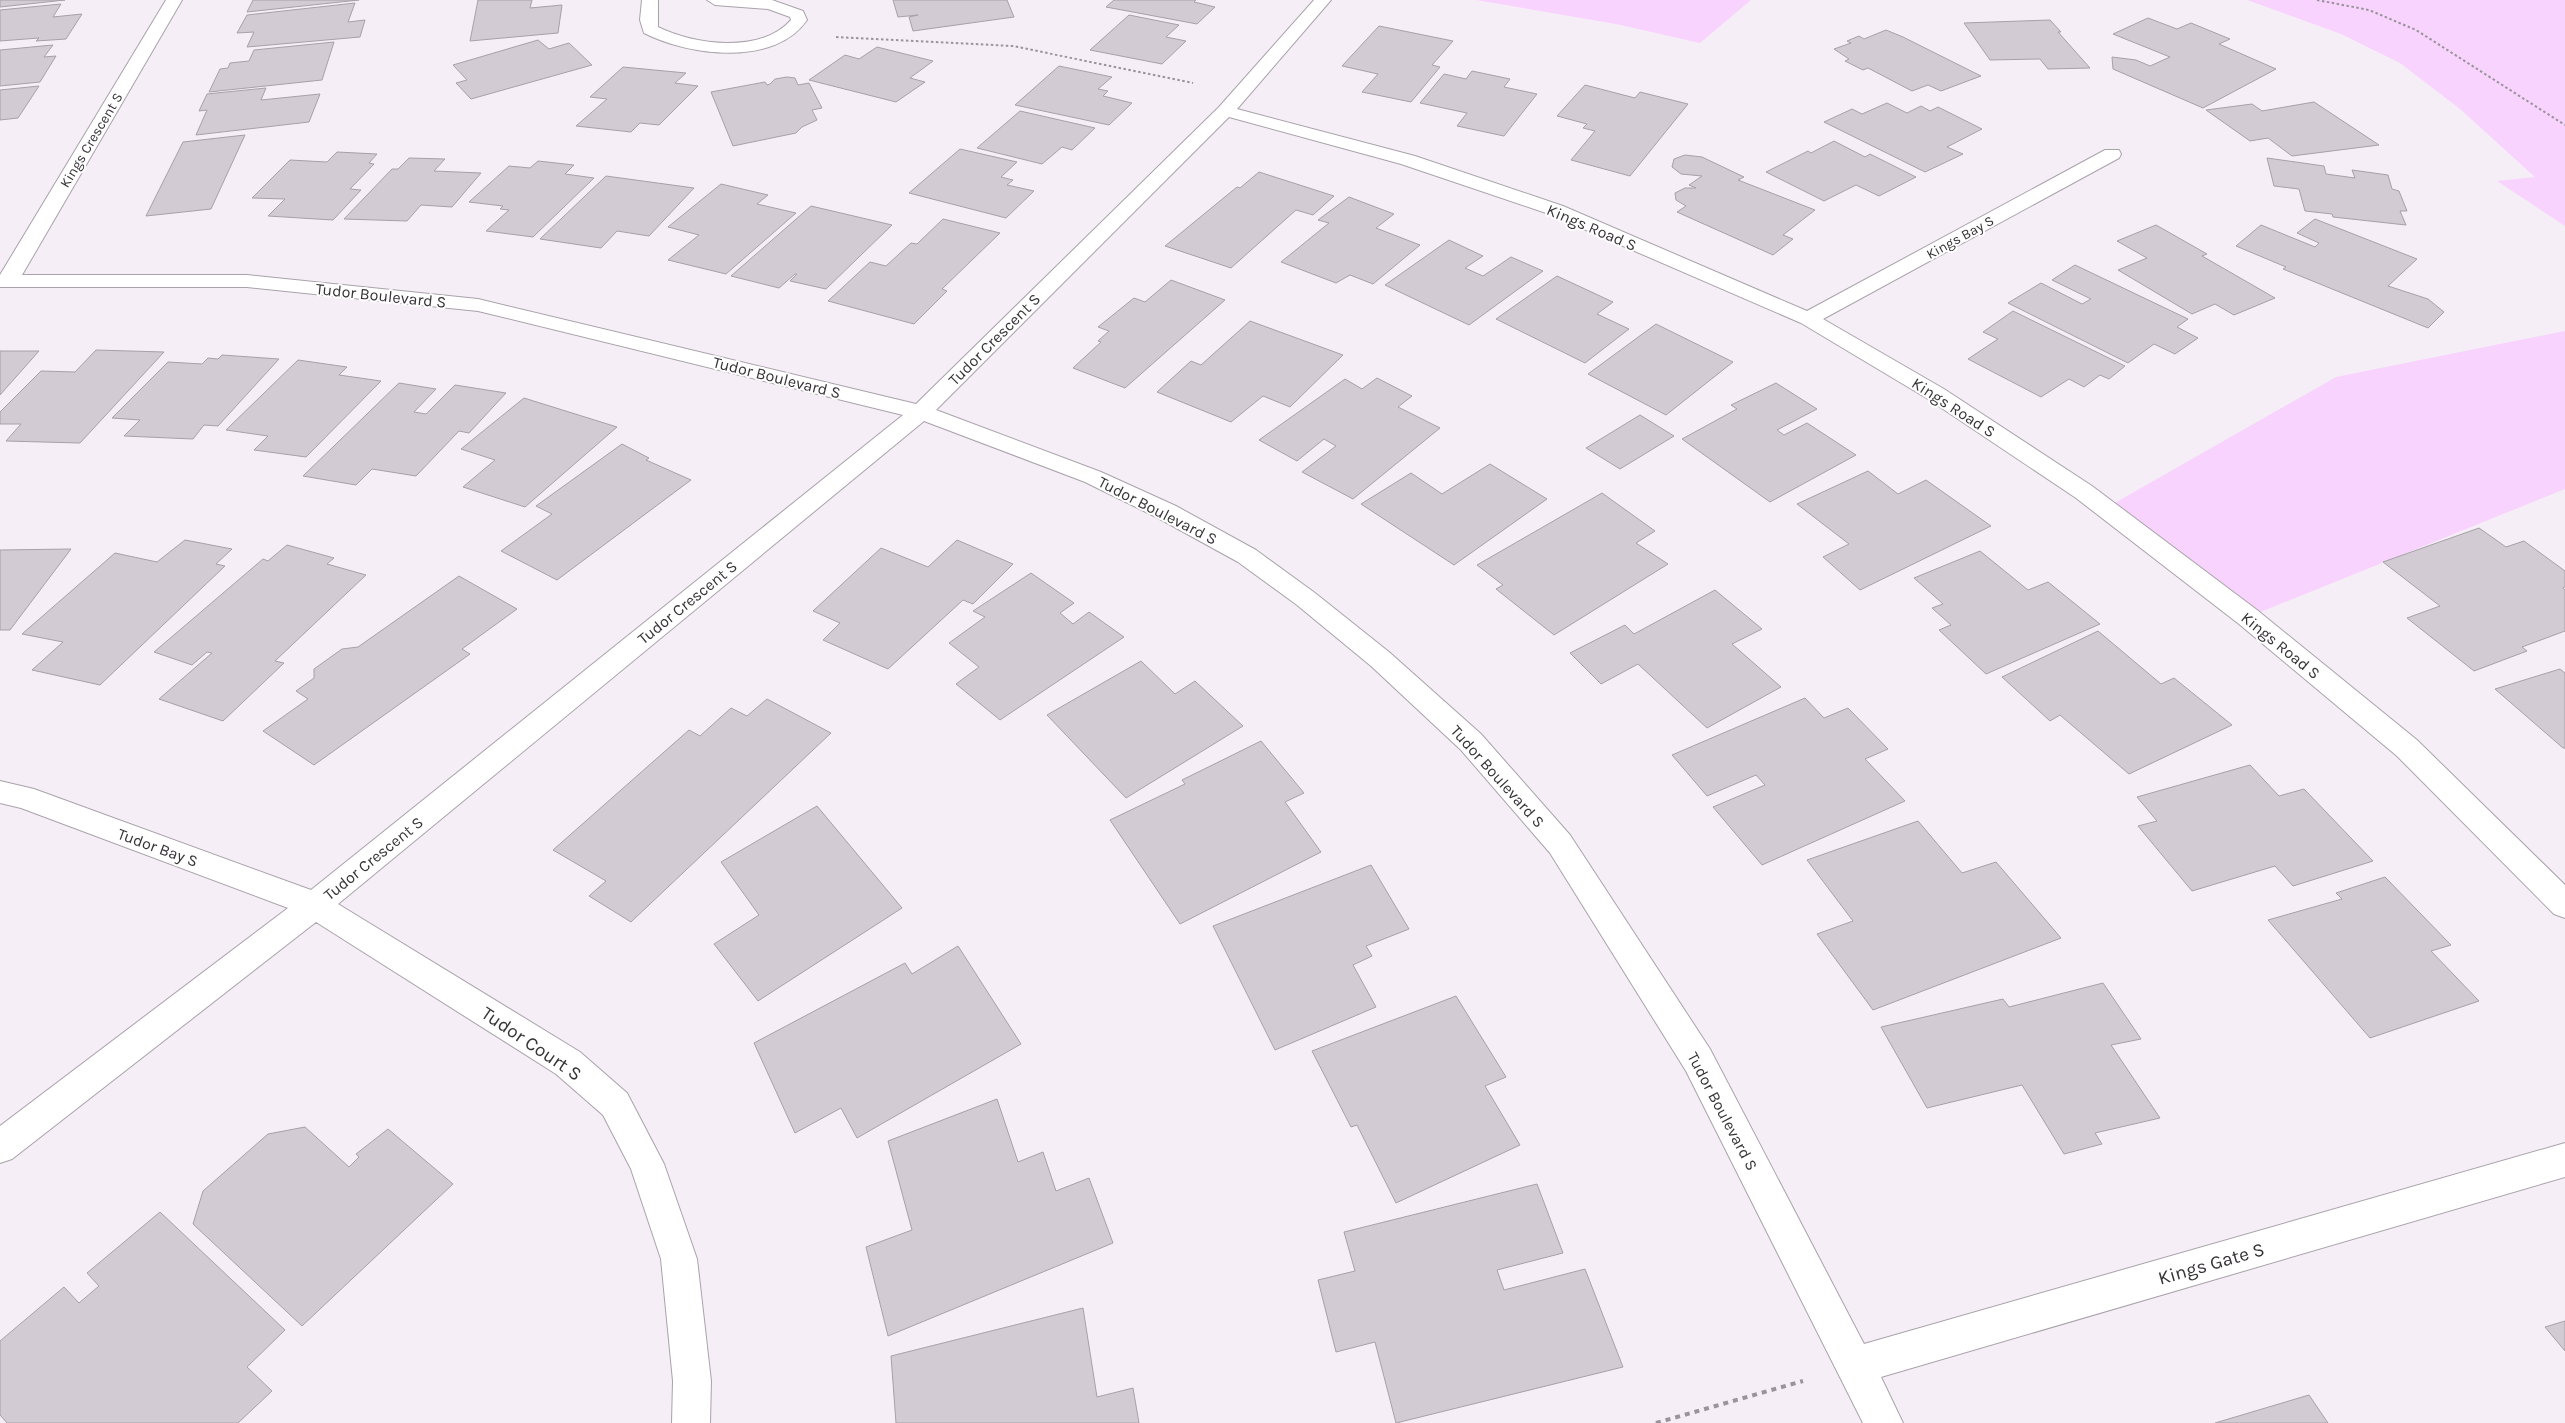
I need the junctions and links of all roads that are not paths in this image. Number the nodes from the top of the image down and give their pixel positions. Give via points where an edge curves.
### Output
1 (174, 0) edge
2 (650, 0) edge
3 (715, 0) edge
4 (1323, 0) edge
5 (1225, 111) junction
6 (2112, 154) dead end
7 (4, 281) edge
8 (1808, 320) junction
9 (922, 412) junction
10 (0, 792) edge
11 (315, 905) junction
12 (2565, 905) edge
13 (0, 1147) edge
14 (2565, 1160) edge
15 (1856, 1365) junction
16 (691, 1423) edge
17 (1884, 1423) edge

1 - 7 street, Kings Crescent S
2 - 3 street via 650,30 678,42 731,47 766,43 788,34 799,20 797,14 789,10 764,4
4 - 5 street, Tudor Crescent S
5 - 8 street, Kings Road S via 1408,160 1556,210
5 - 9 street, Tudor Crescent S
6 - 8 street, Kings Bay S
7 - 9 street, Tudor Boulevard S via 247,281 478,304
8 - 12 street, Kings Road S via 1936,394 2084,492 2222,596 2407,748
9 - 11 street, Tudor Crescent S
9 - 15 street, Tudor Boulevard S via 1093,477 1167,512 1247,556 1380,659 1471,742 1560,844 1698,1060
10 - 11 street, Tudor Bay S via 24,797
11 - 13 street, Tudor Crescent S
11 - 16 street, Tudor Court S via 568,1063 615,1104 647,1164 679,1259 692,1382
14 - 15 street, Kings Gate S
15 - 17 street, Tudor Boulevard S

